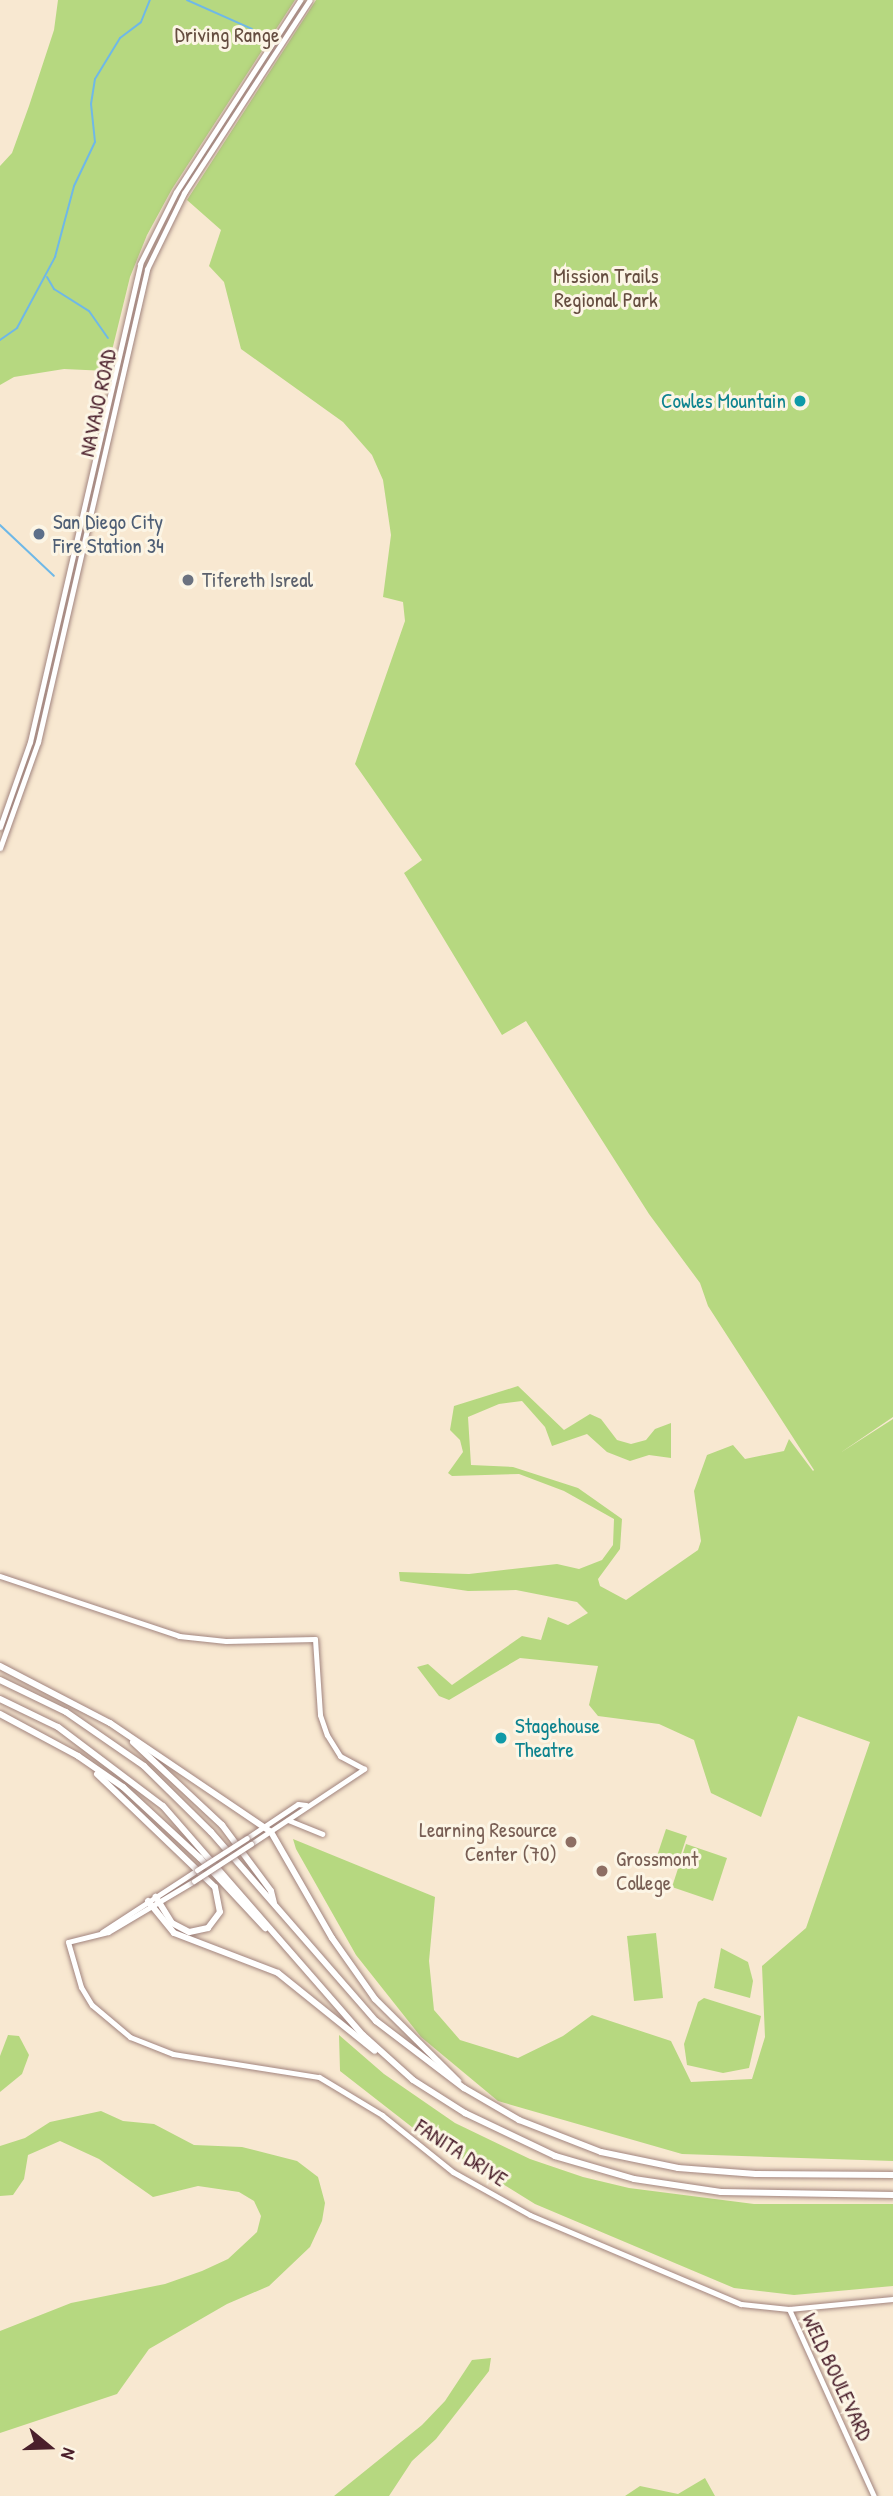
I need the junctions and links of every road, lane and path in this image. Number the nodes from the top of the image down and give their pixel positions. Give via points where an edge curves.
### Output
1 (300, 0) edge
2 (308, 0) edge
3 (129, 300) junction
4 (121, 372) junction
5 (0, 827) edge
6 (0, 848) edge
7 (0, 1576) edge
8 (0, 1666) edge
9 (0, 1680) edge
10 (0, 1699) edge
11 (0, 1714) edge
12 (110, 1723) junction
13 (78, 1756) junction
14 (306, 1805) junction
15 (288, 1821) junction
16 (263, 1826) junction
17 (271, 1832) junction
18 (322, 1833) dead end
19 (148, 1901) joint
20 (157, 1903) junction
21 (275, 1905) junction
22 (102, 1932) junction
23 (289, 1952) junction
24 (399, 2069) junction
25 (464, 2088) junction
26 (893, 2175) edge
27 (893, 2195) edge
28 (893, 2299) edge
29 (789, 2309) junction
30 (874, 2496) edge

1 - 3 main road, NAVAJO ROAD via 156,227
2 - 4 main road, NAVAJO ROAD via 164,228 137,300
3 - 4 main road
3 - 5 main road, NAVAJO ROAD via 30,742
4 - 6 main road, NAVAJO ROAD via 38,742
7 - 14 main road via 179,1636 226,1641 315,1639 319,1702 327,1735 340,1756 363,1769
8 - 12 highway
9 - 21 highway via 66,1713 144,1766 183,1801
10 - 23 highway via 58,1727 163,1806
11 - 13 highway
12 - 16 highway
12 - 21 highway via 197,1797 271,1891
13 - 20 highway via 206,1879 221,1905 213,1924 193,1933 174,1925
13 - 23 highway via 123,1787 184,1841
14 - 15 main road
14 - 16 main road via 298,1804
15 - 17 main road
15 - 18 main road
16 - 17 highway
16 - 20 main road, bridge via 189,1875
17 - 20 main road, bridge
17 - 25 highway via 332,1938 375,1999
19 - 20 highway
19 - 22 main road
20 - 22 main road
20 - 24 highway via 167,1927 181,1937 264,1967 299,1986
21 - 25 highway via 376,2021
22 - 29 main road, FANITA DRIVE via 68,1942 81,1987 92,2005 139,2042 173,2054 319,2077 382,2115 453,2172 530,2215 716,2295 749,2306
23 - 24 highway
24 - 27 highway via 507,2135 555,2156 634,2179 721,2192
25 - 26 highway via 558,2137 638,2162 756,2174
28 - 29 main road, FANITA DRIVE
29 - 30 main road, WELD BOULEVARD

